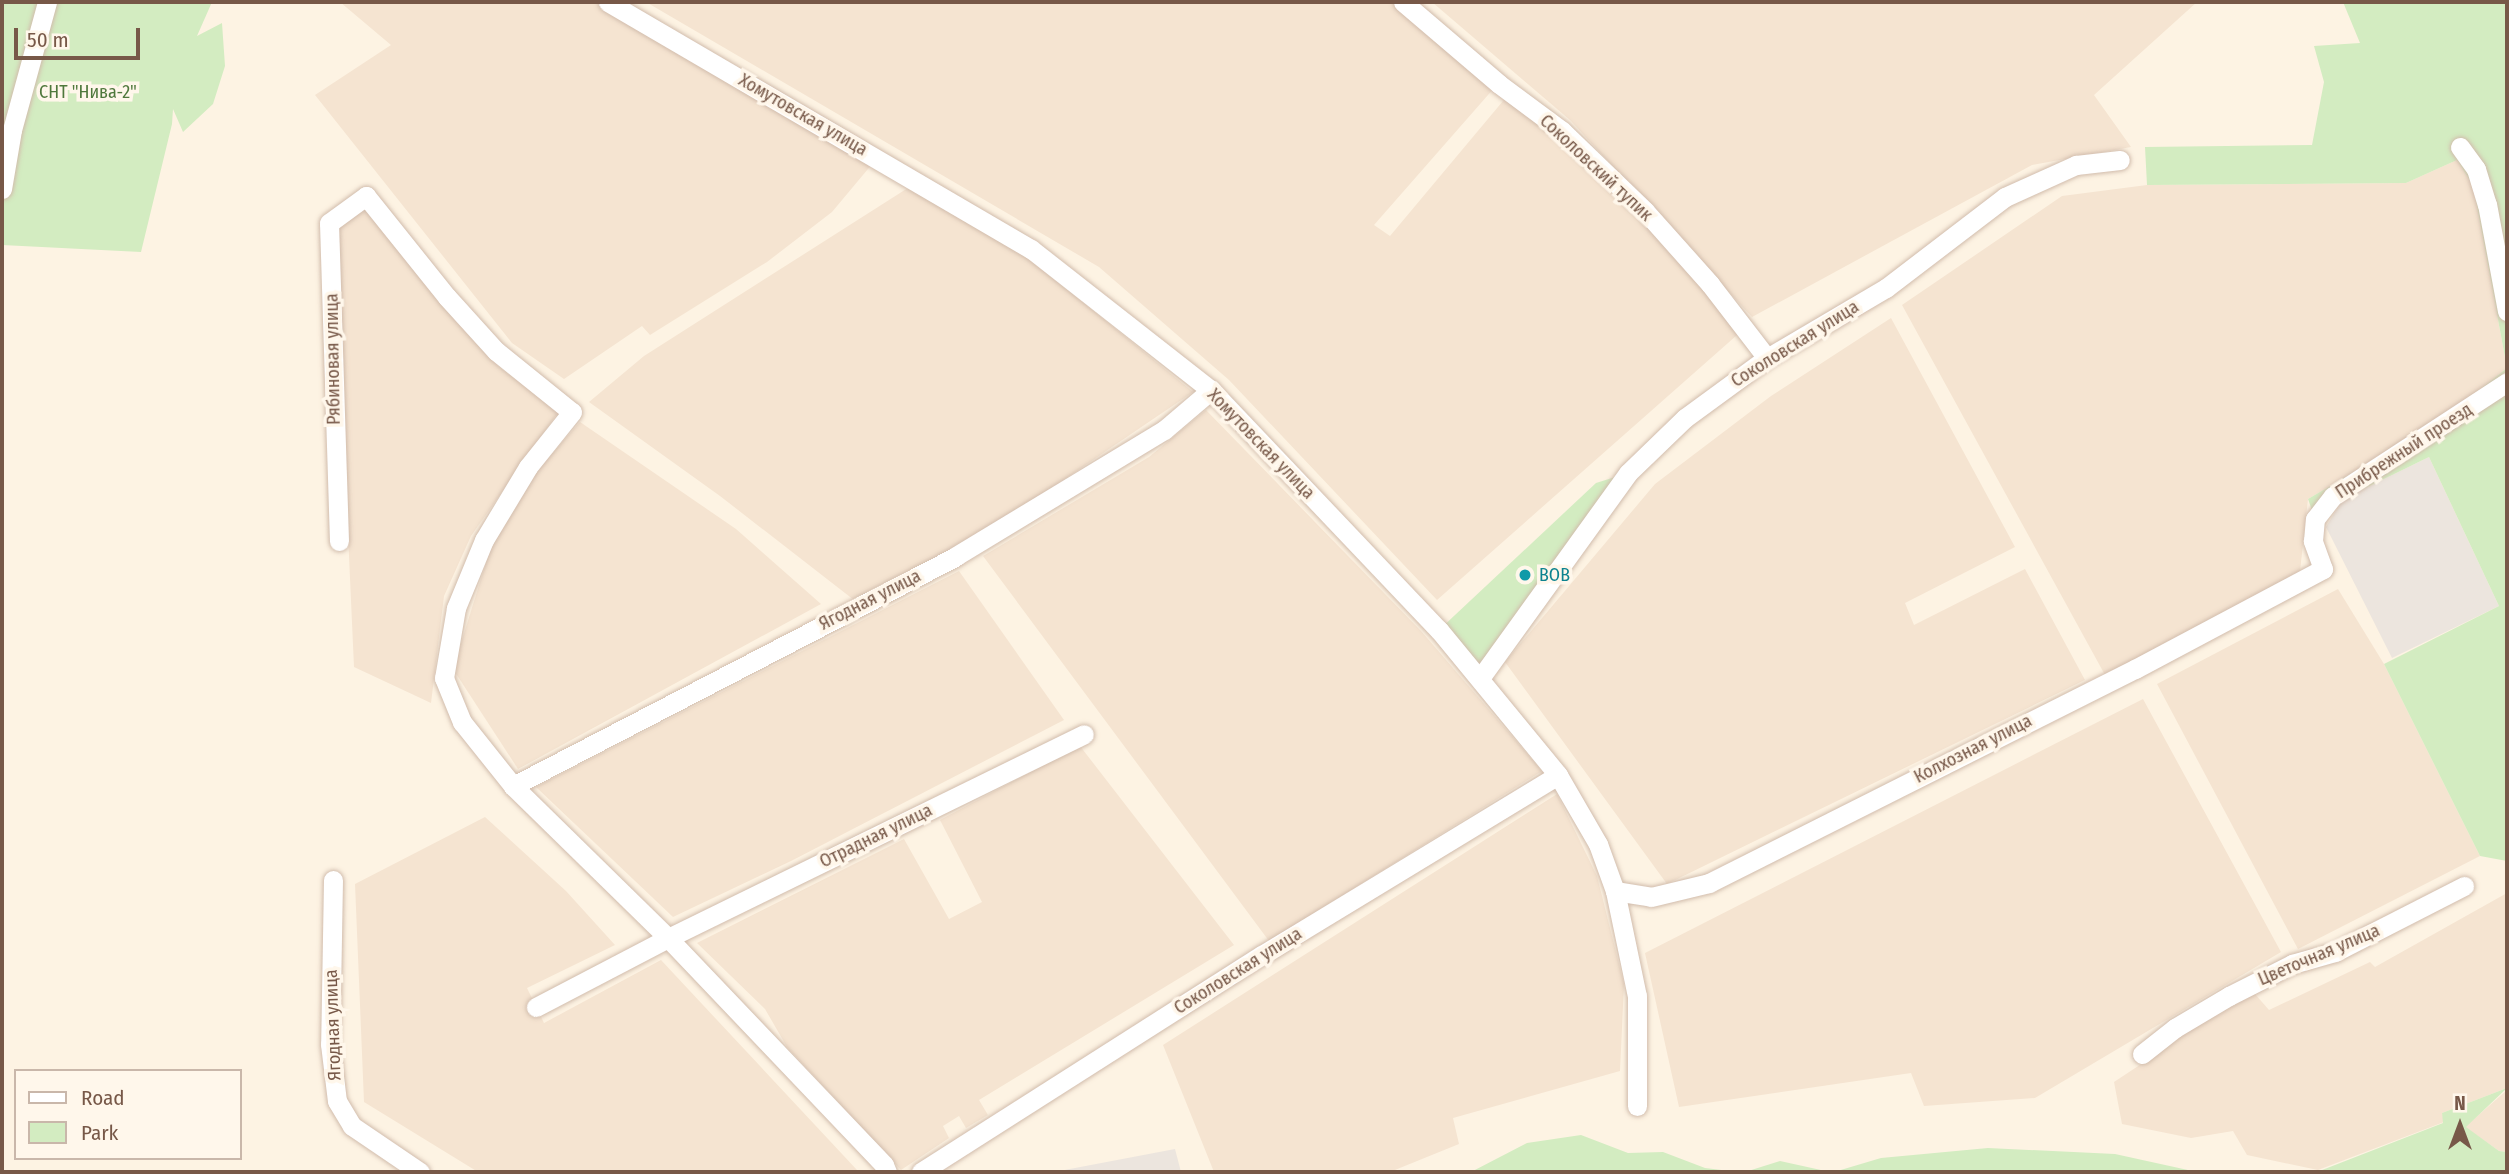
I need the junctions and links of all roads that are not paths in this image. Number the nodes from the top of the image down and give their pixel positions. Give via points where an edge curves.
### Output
1 (47, 2) edge
2 (608, 2) edge
3 (1403, 2) edge
4 (2460, 148) dead end
5 (2120, 160) dead end
6 (2, 189) edge
7 (2507, 311) edge
8 (1767, 358) junction
9 (2507, 382) edge
10 (1210, 390) junction
11 (339, 541) dead end
12 (2323, 569) joint
13 (1481, 677) junction
14 (1084, 734) dead end
15 (1558, 775) junction
16 (513, 786) junction
17 (333, 880) dead end
18 (2464, 886) dead end
19 (1615, 891) junction
20 (668, 938) junction
21 (536, 1007) dead end
22 (2142, 1054) dead end
23 (1637, 1106) dead end
24 (420, 1172) edge
25 (887, 1172) edge
26 (922, 1172) edge

1 - 6 street via 12,131
2 - 10 street, Хомутовская улица via 1031,249
3 - 8 street, Соколовский тупик via 1562,131 1644,211 1710,284
4 - 7 street via 2476,169 2487,204
5 - 8 street, Соколовская улица via 2076,165 2005,197 1886,288
8 - 13 street, Соколовская улица via 1685,418 1628,473
9 - 12 street, Прибрежный проезд via 2333,496 2315,519 2313,541
10 - 13 street, Хомутовская улица
10 - 16 street, Ягодная улица via 1164,430 957,556
11 - 16 street, Рябиновая улица via 329,223 366,196 496,351 572,412 528,467 484,540 456,608 444,678 462,722
12 - 19 street, Колхозная улица via 1709,883 1651,897
13 - 15 street, Хомутовская улица
14 - 20 street, Отрадная улица
15 - 19 street, Хомутовская улица via 1598,844
15 - 26 street, Соколовская улица via 1262,955
16 - 20 street
17 - 24 street, Ягодная улица via 330,1044 337,1101 352,1126
18 - 22 street, Цветочная улица via 2335,952 2292,964 2229,996
19 - 23 street, Хомутовская улица via 1637,996
20 - 21 street, Отрадная улица
20 - 25 street

